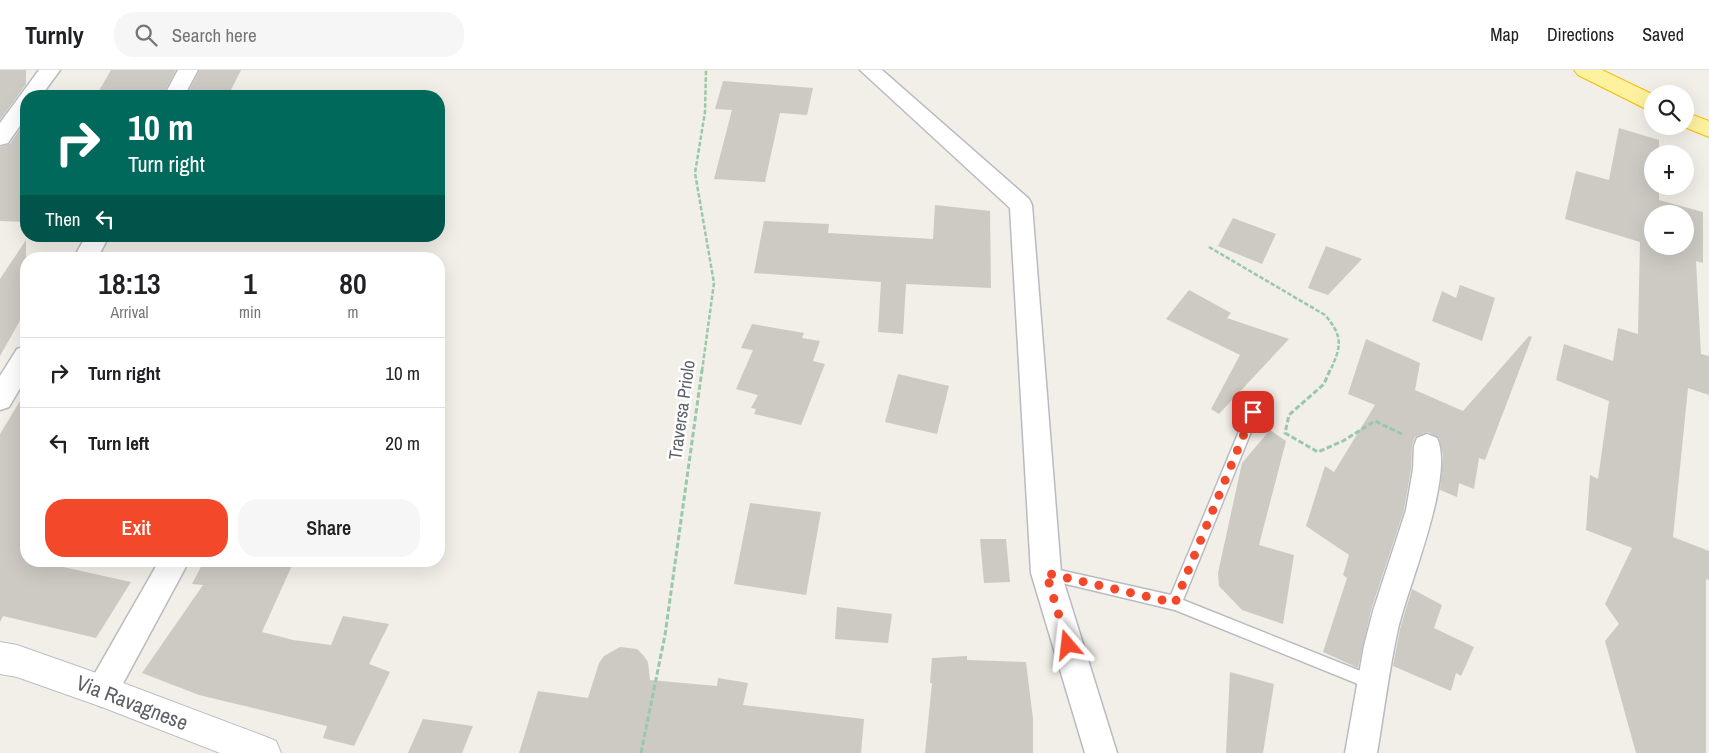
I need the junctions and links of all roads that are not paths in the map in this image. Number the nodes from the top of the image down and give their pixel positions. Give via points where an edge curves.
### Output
1 (50, 70) edge
2 (188, 70) edge
3 (870, 70) edge
4 (1585, 70) edge
5 (1616, 70) edge
6 (1647, 85) edge
7 (35, 90) edge
8 (177, 90) edge
9 (1644, 99) edge
10 (1694, 108) edge
11 (20, 110) edge
12 (1709, 115) edge
13 (1694, 123) edge
14 (1709, 130) edge
15 (0, 138) edge
16 (20, 366) edge
17 (0, 399) edge
18 (1253, 412) dead end
19 (1427, 446) road end
20 (172, 567) edge
21 (1046, 573) junction
22 (1175, 603) junction
23 (0, 658) edge
24 (1373, 683) junction
25 (102, 691) junction
26 (264, 753) edge
27 (1101, 753) edge
28 (1361, 753) edge

1 - 7 street
2 - 8 street
3 - 21 street via 1021,205
4 - 9 highway
5 - 6 highway
10 - 12 highway
11 - 15 street
13 - 14 highway
16 - 17 street
18 - 22 lane
19 - 24 street via 1427,474 1420,515 1388,612
20 - 25 street
21 - 22 lane
21 - 27 street
22 - 24 lane
23 - 25 main road, Via Ravagnese
24 - 28 street
25 - 26 main road, Via Ravagnese

